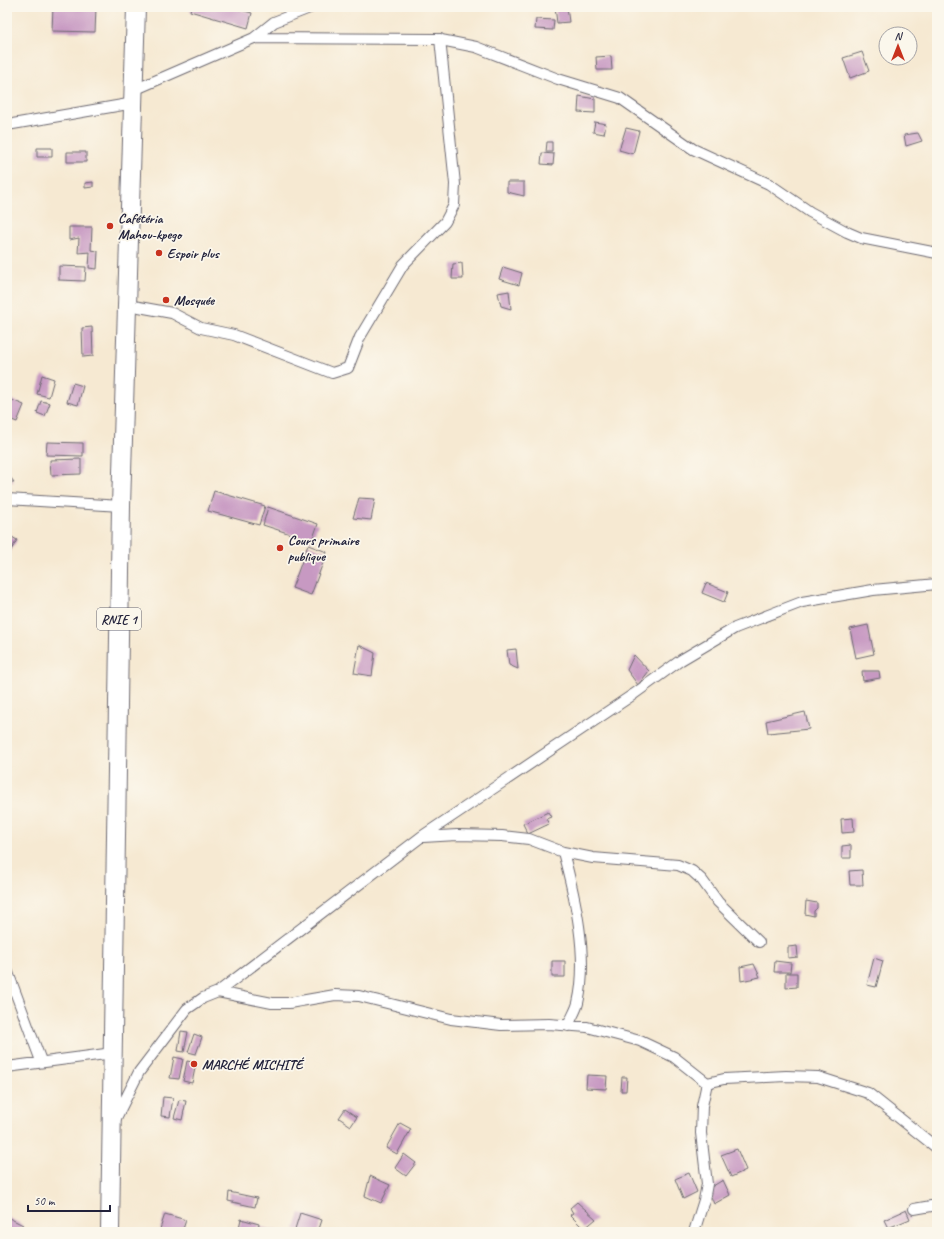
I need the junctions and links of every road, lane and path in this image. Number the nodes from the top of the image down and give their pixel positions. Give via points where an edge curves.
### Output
1 (136, 7) edge
2 (312, 7) edge
3 (254, 38) junction
4 (440, 40) junction
5 (134, 97) junction
6 (7, 125) edge
7 (937, 253) edge
8 (128, 305) junction
9 (7, 499) edge
10 (121, 506) junction
11 (937, 584) edge
12 (421, 837) junction
13 (563, 852) junction
14 (759, 942) dead end
15 (7, 970) edge
16 (218, 992) junction
17 (568, 1026) junction
18 (114, 1053) junction
19 (41, 1061) junction
20 (7, 1066) edge
21 (707, 1083) junction
22 (111, 1129) junction
23 (937, 1148) edge
24 (937, 1205) edge
25 (914, 1209) dead end
26 (110, 1232) edge
27 (694, 1232) edge

1 - 5 highway, RNIE 1
2 - 3 street via 274,22
3 - 4 street via 265,36
3 - 5 street
4 - 7 street via 476,47 558,79 620,98 693,149 769,184 810,212 847,232 861,238
4 - 8 street via 455,184 454,205 445,222 403,265 360,337 348,368 332,373 234,335 201,328 172,312
5 - 6 street
5 - 8 highway, RNIE 1
8 - 10 highway, RNIE 1
9 - 10 street
10 - 18 highway, RNIE 1
11 - 12 street via 873,590 802,602 735,628 681,660
12 - 13 street via 502,836 529,839
12 - 16 street
13 - 14 street via 593,858 678,866 692,871 718,902
13 - 17 street via 575,897 580,934 581,984 577,1004
15 - 19 street
16 - 17 street via 272,1003 289,1003 335,995 360,996 451,1019 501,1025
16 - 22 street via 203,998 182,1015 139,1072
17 - 21 street via 587,1027 640,1041 674,1057
18 - 19 street
18 - 22 highway, RNIE 1
19 - 20 street
21 - 23 street via 724,1079 818,1077 868,1094
21 - 27 street via 702,1106 701,1133 707,1184
22 - 26 highway, RNIE 1
24 - 25 street

